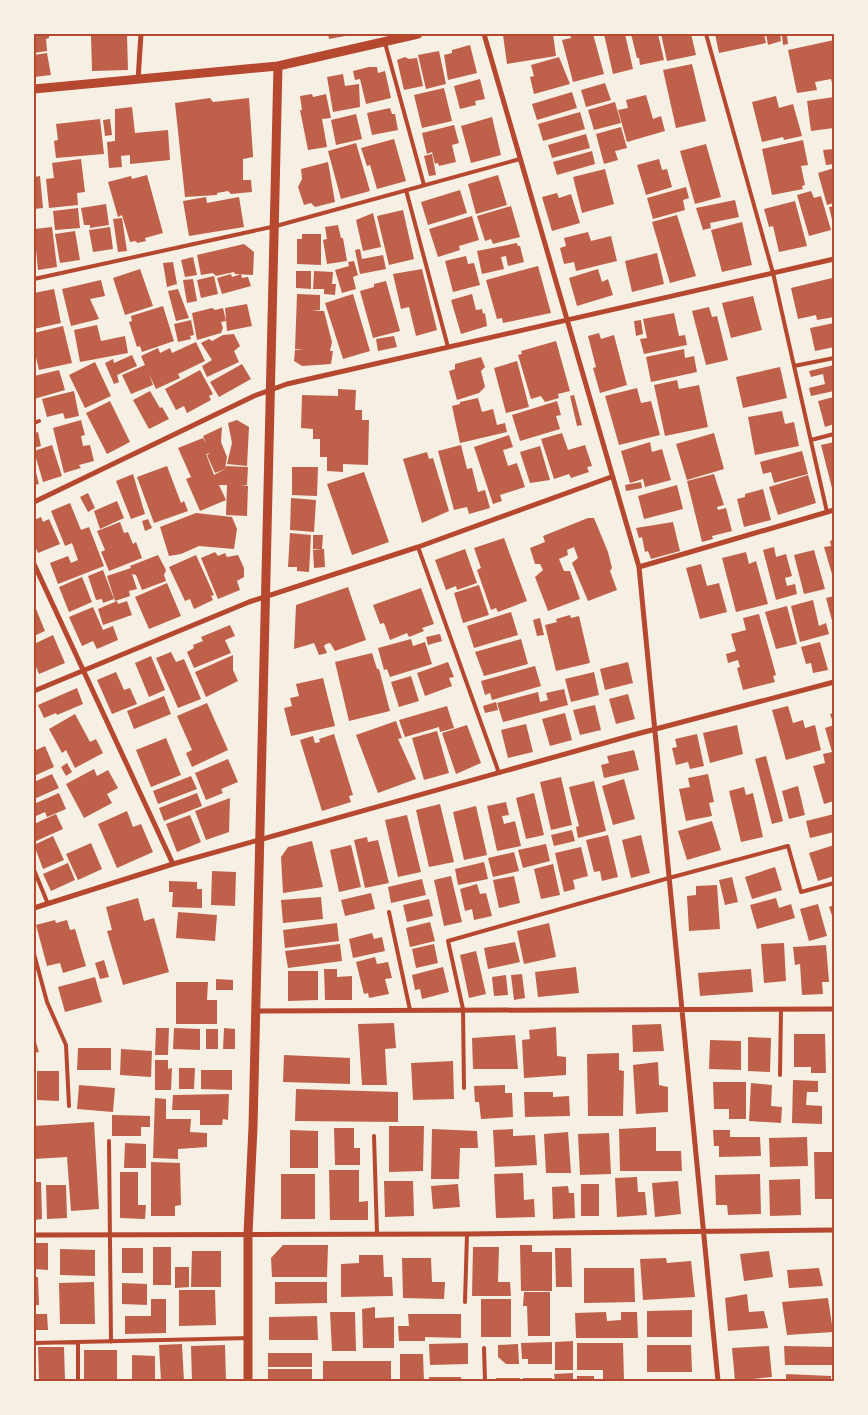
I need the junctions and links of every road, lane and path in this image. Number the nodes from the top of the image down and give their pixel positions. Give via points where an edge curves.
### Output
1 (141, 34) edge
2 (418, 34) edge
3 (484, 34) edge
4 (706, 34) edge
5 (385, 41) junction
6 (278, 66) junction
7 (138, 80) junction
8 (34, 89) edge
9 (520, 159) junction
10 (424, 185) junction
11 (406, 190) junction
12 (276, 226) junction
13 (834, 259) edge
14 (773, 273) junction
15 (34, 279) edge
16 (568, 322) junction
17 (448, 347) junction
18 (834, 358) edge
19 (794, 366) junction
20 (269, 391) junction
21 (39, 421) dead end
22 (34, 423) edge
23 (834, 434) edge
24 (811, 440) junction
25 (611, 477) junction
26 (34, 502) edge
27 (834, 510) edge
28 (827, 512) junction
29 (418, 547) junction
30 (34, 564) edge
31 (639, 567) junction
32 (266, 598) junction
33 (83, 670) junction
34 (834, 682) edge
35 (34, 691) edge
36 (655, 730) junction
37 (499, 773) junction
38 (260, 841) junction
39 (173, 864) junction
40 (34, 870) edge
41 (669, 878) junction
42 (834, 884) edge
43 (48, 904) junction
44 (34, 908) edge
45 (389, 912) dead end
46 (34, 954) edge
47 (781, 1009) junction
48 (834, 1009) edge
49 (410, 1010) junction
50 (462, 1010) junction
51 (681, 1010) junction
52 (256, 1011) junction
53 (780, 1075) dead end
54 (464, 1088) dead end
55 (69, 1106) dead end
56 (374, 1136) dead end
57 (109, 1141) dead end
58 (834, 1230) edge
59 (703, 1231) junction
60 (110, 1234) junction
61 (248, 1234) junction
62 (377, 1234) junction
63 (467, 1234) junction
64 (34, 1235) edge
65 (465, 1302) dead end
66 (250, 1338) junction
67 (78, 1342) junction
68 (111, 1342) junction
69 (34, 1343) edge
70 (484, 1348) dead end
71 (78, 1381) edge
72 (248, 1381) edge
73 (485, 1381) edge
74 (718, 1381) edge

1 - 7 street
2 - 5 street
3 - 9 street
4 - 14 lane
5 - 6 street
5 - 10 lane
6 - 7 street
6 - 12 street
7 - 8 street
9 - 10 lane
9 - 16 street
10 - 11 lane
11 - 12 lane
11 - 17 lane
12 - 15 lane
12 - 20 street
13 - 14 street
14 - 16 street
14 - 19 lane
16 - 17 street
16 - 25 street
17 - 20 street via 287,384
18 - 19 lane
19 - 24 lane
20 - 26 street
20 - 32 street
21 - 22 lane
23 - 24 lane
24 - 28 lane
25 - 29 street
25 - 31 street
27 - 28 street
28 - 31 street
29 - 32 street
29 - 37 lane
30 - 33 street
31 - 36 street
32 - 33 street via 249,602
32 - 38 street
33 - 35 street
33 - 39 street
34 - 36 street
36 - 37 street
36 - 41 street
37 - 38 street
38 - 39 street
38 - 52 street
39 - 43 street
40 - 43 lane
41 - 42 lane via 788,846 801,892
41 - 50 lane via 448,941
41 - 51 street
43 - 44 street
45 - 49 lane
46 - 55 lane via 47,1002 66,1044
47 - 48 street
47 - 51 street
47 - 53 lane
49 - 50 street
49 - 52 street
50 - 51 street
50 - 54 lane
51 - 59 street
52 - 61 street
56 - 62 lane
57 - 60 lane
58 - 59 street
59 - 63 street
59 - 74 street
60 - 61 street
60 - 64 street
60 - 68 lane
61 - 62 street
61 - 66 street
62 - 63 street
63 - 65 lane
66 - 68 lane
66 - 72 street
67 - 68 lane
67 - 69 lane
67 - 71 lane
70 - 73 lane

